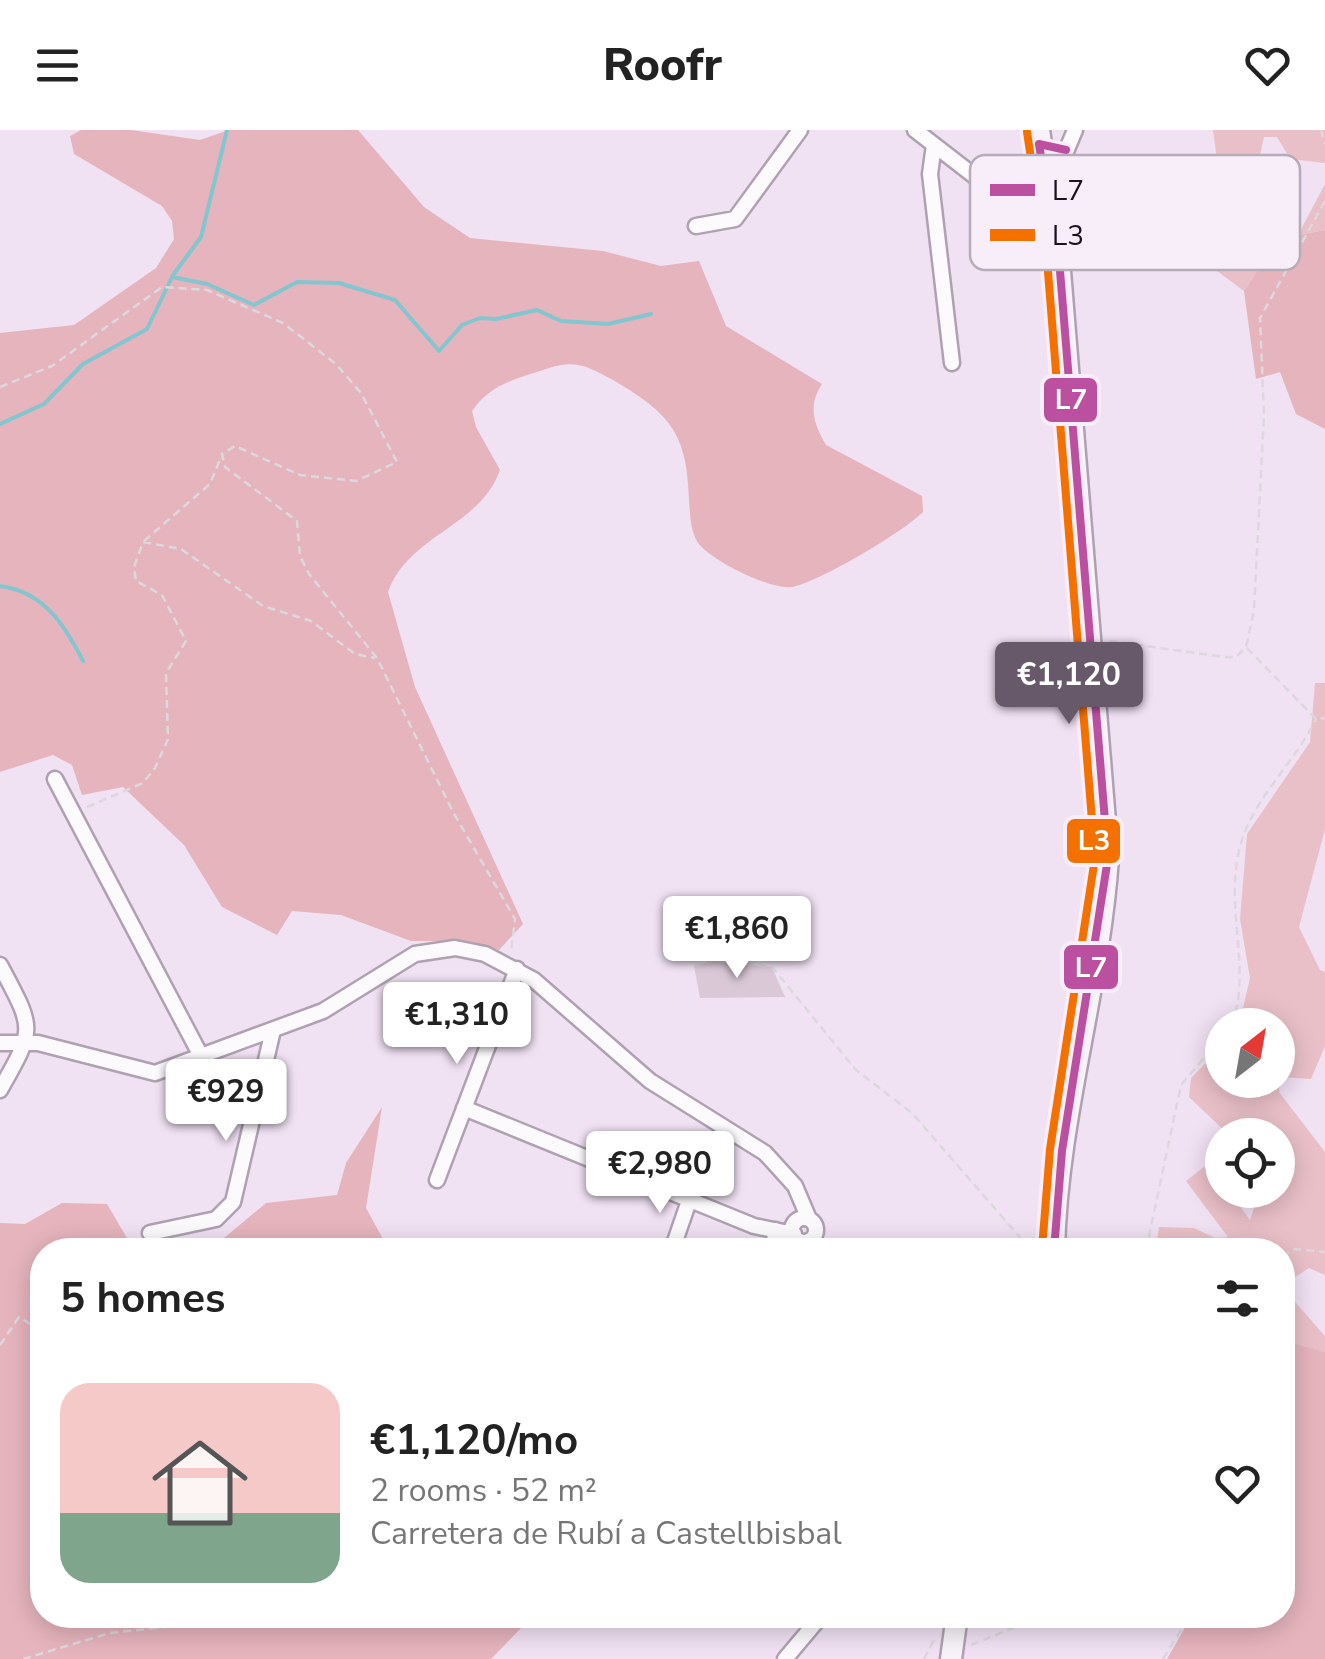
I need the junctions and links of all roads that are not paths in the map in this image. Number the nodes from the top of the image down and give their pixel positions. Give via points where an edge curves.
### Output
1 (800, 130) edge
2 (915, 130) edge
3 (1039, 130) edge
4 (1075, 130) edge
5 (934, 145) junction
6 (1042, 155) edge
7 (1064, 155) edge
8 (970, 173) edge
9 (696, 226) dead end
10 (1058, 270) edge
11 (952, 362) dead end
12 (55, 779) dead end
13 (0, 965) edge
14 (513, 966) junction
15 (273, 1030) junction
16 (0, 1043) edge
17 (26, 1043) junction
18 (201, 1056) junction
19 (0, 1090) edge
20 (464, 1108) junction
21 (437, 1180) dead end
22 (690, 1198) junction
23 (776, 1230) junction
24 (803, 1232) edge
25 (150, 1233) dead end
26 (676, 1238) edge
27 (774, 1238) edge
28 (1055, 1238) edge
29 (811, 1628) edge
30 (950, 1628) edge
31 (785, 1659) edge
32 (951, 1659) edge

1 - 9 street via 735,219
2 - 5 street
3 - 6 street
4 - 7 street
5 - 8 street
5 - 11 street via 930,174
10 - 28 street via 1108,858 1064,1118
12 - 18 street
13 - 17 street via 24,1010
14 - 15 street via 455,948 415,954 323,1011
14 - 20 street
14 - 24 street via 650,1081 766,1153 798,1193
15 - 18 street
15 - 25 street via 233,1202 216,1219
16 - 17 street
17 - 18 street via 155,1072
17 - 19 street
20 - 21 street
20 - 22 street
22 - 23 street
22 - 26 street
23 - 24 street
23 - 27 street
29 - 31 street
30 - 32 street

